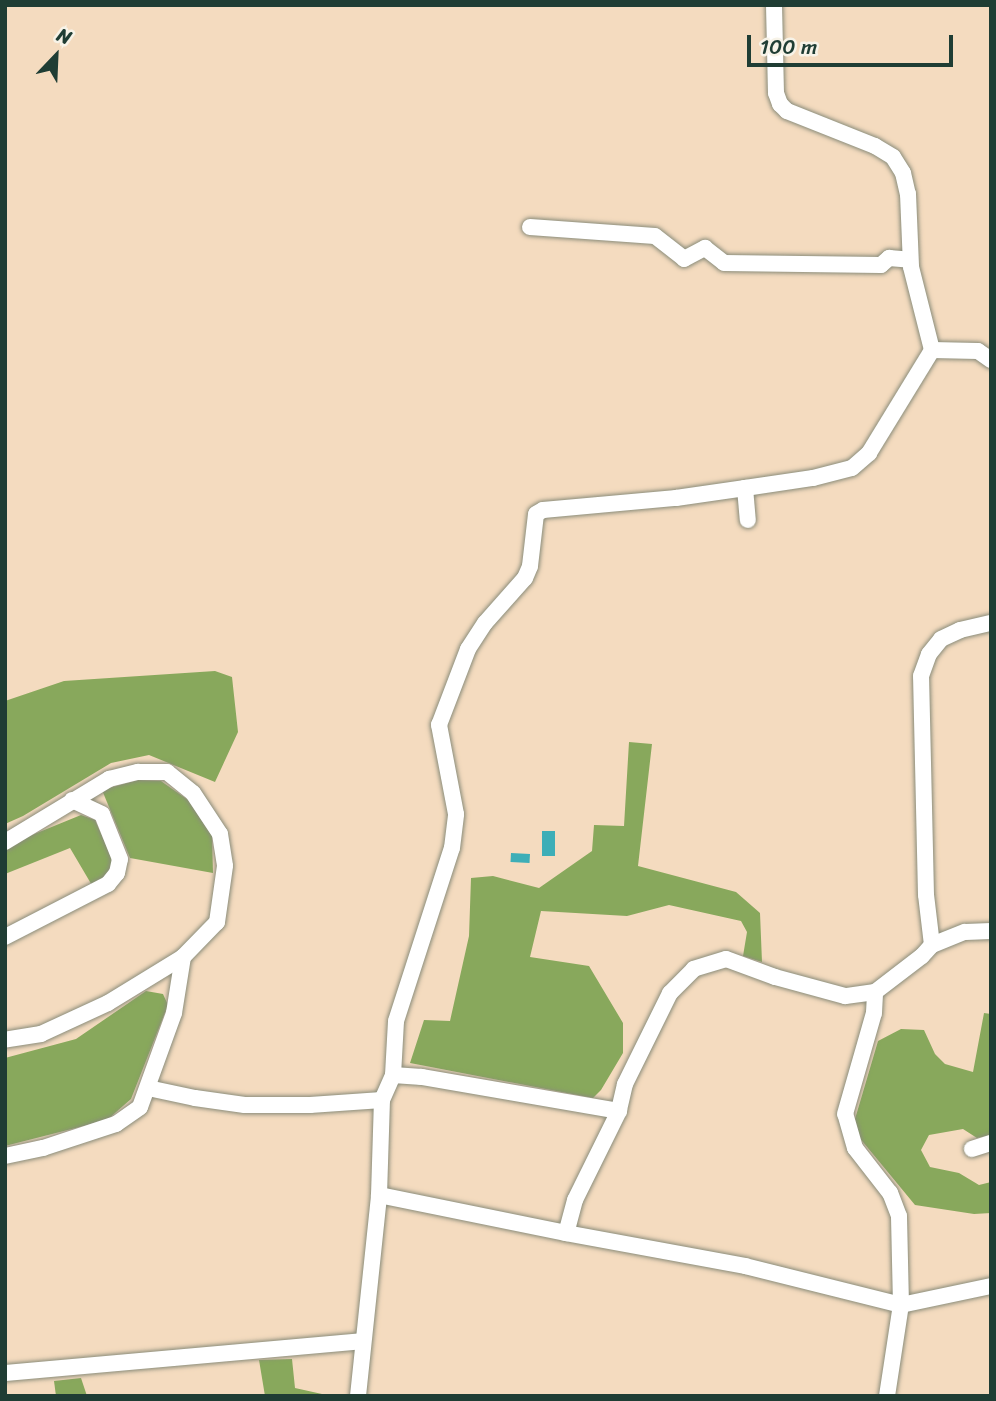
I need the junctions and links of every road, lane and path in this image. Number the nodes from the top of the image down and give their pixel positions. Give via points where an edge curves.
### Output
1 (774, 5) edge
2 (530, 227) dead end
3 (910, 260) junction
4 (932, 350) junction
5 (991, 360) edge
6 (745, 488) junction
7 (748, 520) dead end
8 (991, 623) edge
9 (72, 800) junction
10 (5, 842) edge
11 (991, 932) edge
12 (5, 937) edge
13 (932, 945) junction
14 (183, 957) junction
15 (875, 992) junction
16 (5, 1040) edge
17 (393, 1075) junction
18 (148, 1088) junction
19 (382, 1100) junction
20 (619, 1111) junction
21 (991, 1143) edge
22 (972, 1149) dead end
23 (5, 1156) edge
24 (379, 1195) junction
25 (566, 1233) junction
26 (991, 1286) edge
27 (901, 1305) junction
28 (362, 1341) junction
29 (5, 1373) edge
30 (358, 1396) edge
31 (887, 1396) edge

1 - 3 street via 780,104 893,157 908,194
2 - 3 street via 655,236 684,259 705,248 724,263 881,265 889,258
3 - 4 street
4 - 5 street via 978,351
4 - 6 street via 869,453 852,468
6 - 7 street
6 - 17 street via 536,514 525,578 485,622 468,649 439,725 456,814 452,848 396,1021
8 - 13 street via 960,629 942,639 929,654 921,676 926,895
9 - 10 street
9 - 12 street via 102,814 120,859 117,873 108,884
9 - 14 street via 109,779 138,772 167,772 193,793 220,834 225,866 216,922
11 - 13 street via 965,932
13 - 15 street
14 - 16 street via 108,1003 63,1024 41,1034
14 - 18 street via 174,1013
15 - 20 street via 845,996 726,959 694,969 670,993 625,1084
15 - 27 street via 874,1013 845,1114 855,1149 890,1192 899,1216
17 - 19 street
17 - 20 street
18 - 19 street via 245,1105
18 - 23 street via 140,1107 116,1124
19 - 24 street
20 - 25 street via 575,1200
21 - 22 street
24 - 25 street
24 - 28 street
25 - 27 street via 745,1266
26 - 27 street
27 - 31 street
28 - 29 street
28 - 30 street

